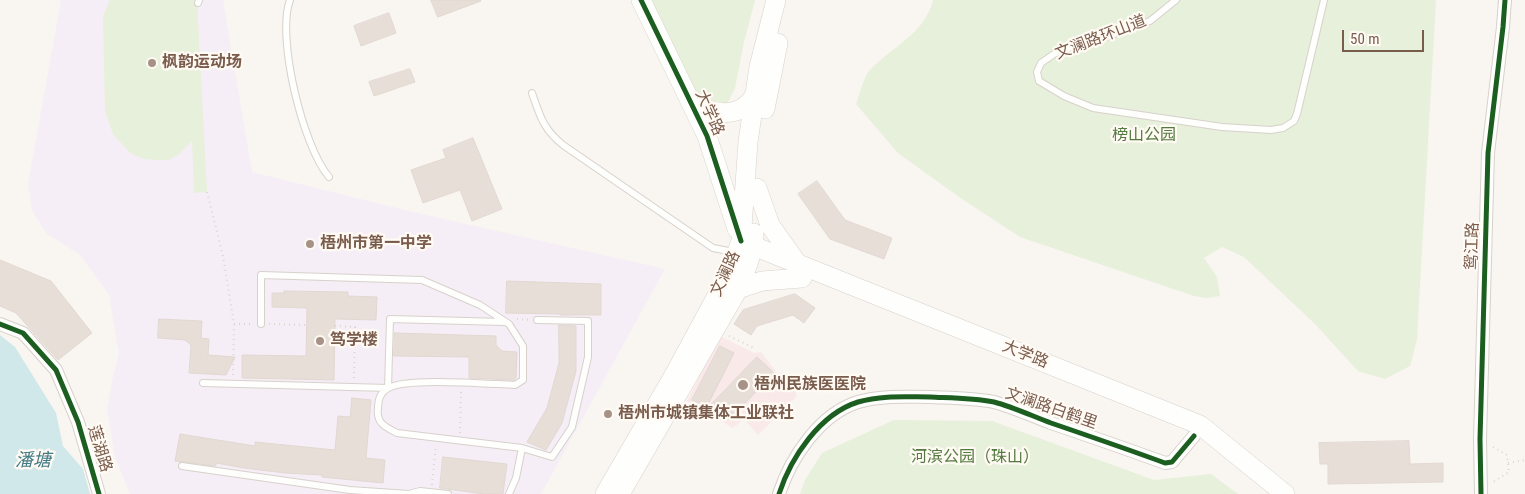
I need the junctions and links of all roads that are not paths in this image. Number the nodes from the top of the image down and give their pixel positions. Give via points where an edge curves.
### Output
1 (290, 0) edge
2 (642, 0) edge
3 (776, 0) edge
4 (788, 0) edge
5 (1176, 0) edge
6 (1324, 0) edge
7 (1505, 0) edge
8 (532, 93) dead end
9 (755, 94) junction
10 (691, 102) junction
11 (329, 177) dead end
12 (757, 188) junction
13 (745, 249) junction
14 (800, 271) junction
15 (738, 289) junction
16 (503, 320) junction
17 (537, 320) road end
18 (0, 324) edge
19 (261, 324) road end
20 (204, 383) dead end
21 (388, 388) junction
22 (1194, 436) junction
23 (522, 448) junction
24 (182, 466) dead end
25 (1481, 492) edge
26 (99, 494) edge
27 (448, 494) edge
28 (509, 494) edge
29 (605, 494) edge
30 (620, 494) edge
31 (779, 494) edge
32 (1268, 494) edge
33 (1285, 494) edge

1 - 11 lane via 286,28 298,105 315,156
2 - 10 main road, 大学路
3 - 9 main road, 文澜路
4 - 12 main road, 文澜路 via 771,72
5 - 6 lane, 文澜路环山道 via 1150,21 1054,54 1041,63 1037,72 1039,81 1093,108 1222,127 1283,128 1298,114
7 - 25 street, 鸳江路 via 1488,153
8 - 13 lane via 546,128 563,145 713,248
9 - 10 main road via 747,106 732,112 711,112
9 - 13 main road, 文澜路 via 748,142
10 - 13 main road, 大学路 via 707,136
12 - 13 main road, 文澜路
12 - 14 main road via 770,225
13 - 14 main road, 大学路
13 - 15 main road, 文澜路
13 - 29 main road, 文澜路
14 - 15 main road
14 - 22 main road, 大学路
14 - 33 main road, 大学路 via 1200,425
15 - 30 main road, 文澜路
16 - 19 lane via 480,305 422,280 261,275
16 - 21 lane via 390,319
16 - 21 lane via 523,346 523,380 515,385 410,382
17 - 23 lane via 588,321 588,357 572,427 552,457
18 - 26 street, 莲湖路 via 23,333 56,370 78,422
20 - 21 lane
21 - 23 lane via 378,402 377,415 382,426 397,433
22 - 31 street, 文澜路白鹤里 via 1172,462 1166,463 995,403 960,398 874,398 842,410 811,436
22 - 32 main road, 大学路
23 - 28 lane
24 - 27 lane via 350,490

